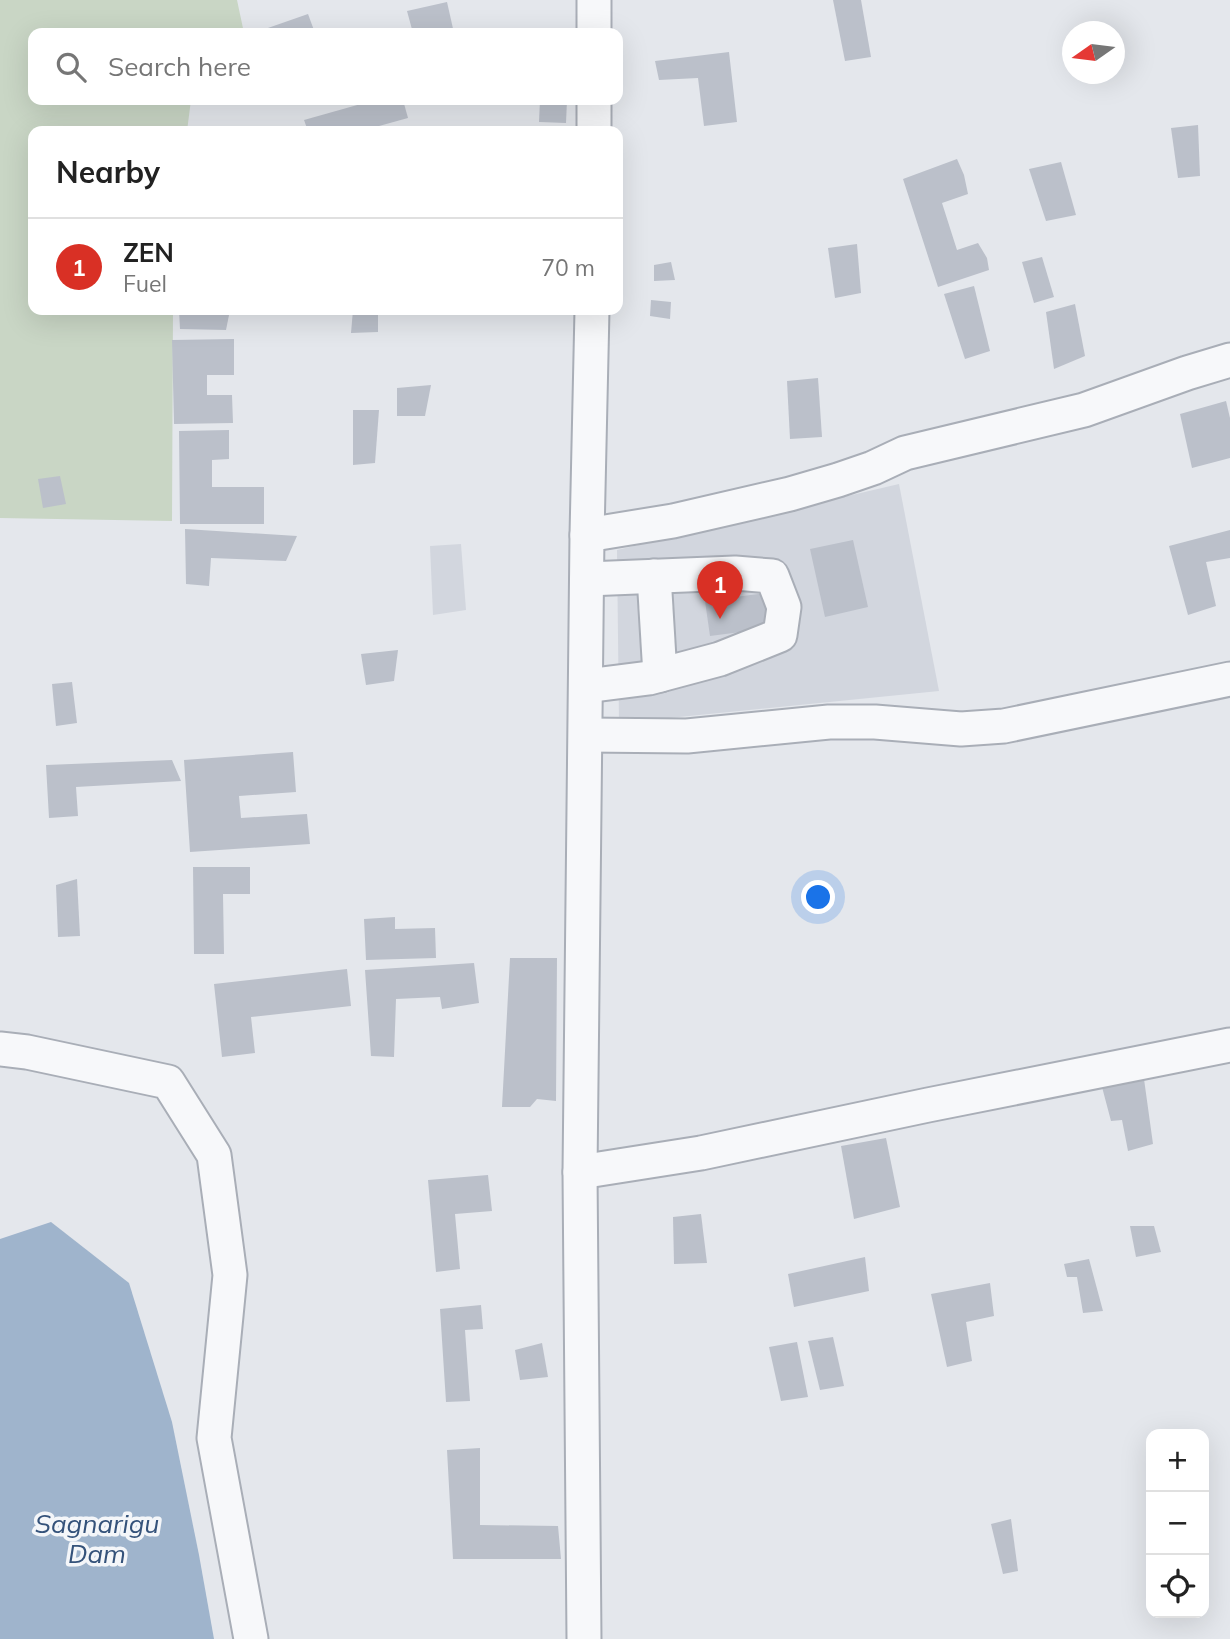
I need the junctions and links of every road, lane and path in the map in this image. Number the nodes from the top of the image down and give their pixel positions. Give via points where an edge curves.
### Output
1 (594, 0) edge
2 (594, 28) edge
3 (594, 105) edge
4 (594, 126) edge
5 (592, 315) edge
6 (1230, 360) edge
7 (587, 535) junction
8 (654, 576) junction
9 (587, 579) junction
10 (660, 675) junction
11 (1230, 680) edge
12 (586, 686) junction
13 (586, 735) junction
14 (1230, 1045) edge
15 (0, 1049) edge
16 (580, 1172) junction
17 (251, 1639) edge
18 (584, 1639) edge

1 - 2 street
3 - 4 street
5 - 7 street
6 - 7 street via 1084,410 905,453 790,494
7 - 9 street
8 - 9 street
8 - 10 street
8 - 10 street via 772,576 784,607 780,635 720,659
9 - 12 street
10 - 12 street
11 - 13 street via 981,729 828,722 687,736
12 - 13 street
13 - 16 street
14 - 16 street via 701,1153
15 - 17 street via 168,1082 214,1155 230,1275 214,1438
16 - 18 street

